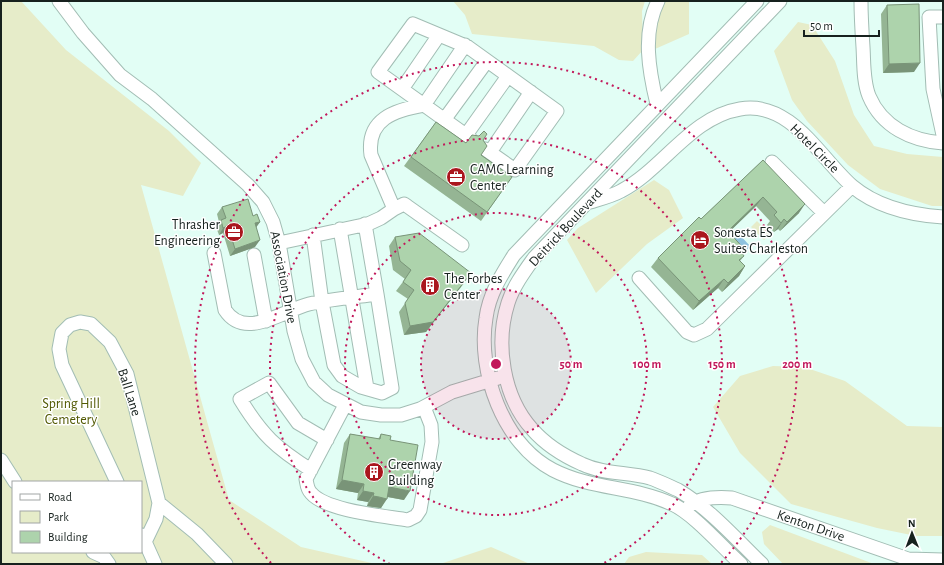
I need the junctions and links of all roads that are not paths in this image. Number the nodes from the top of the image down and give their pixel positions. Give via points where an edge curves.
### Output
1 (59, 1) edge
2 (658, 1) edge
3 (758, 1) edge
4 (780, 1) edge
5 (861, 1) edge
6 (943, 16) edge
7 (439, 35) junction
8 (465, 45) junction
9 (487, 61) junction
10 (508, 76) junction
11 (402, 89) junction
12 (531, 92) junction
13 (657, 104) junction
14 (424, 105) junction
15 (444, 120) junction
16 (943, 135) edge
17 (943, 143) edge
18 (772, 162) dead end
19 (852, 186) junction
20 (588, 202) junction
21 (394, 209) junction
22 (824, 213) junction
23 (943, 217) edge
24 (365, 224) junction
25 (340, 229) junction
26 (313, 235) junction
27 (279, 243) junction
28 (462, 245) dead end
29 (214, 253) dead end
30 (254, 255) dead end
31 (639, 278) dead end
32 (377, 294) junction
33 (351, 298) junction
34 (322, 302) junction
35 (291, 312) junction
36 (266, 320) junction
37 (506, 376) junction
38 (490, 380) junction
39 (366, 388) junction
40 (345, 405) junction
41 (424, 407) junction
42 (327, 440) junction
43 (1, 460) edge
44 (311, 470) junction
45 (14, 481) edge
46 (117, 481) edge
47 (694, 502) junction
48 (159, 503) junction
49 (682, 512) junction
50 (143, 538) edge
51 (95, 553) edge
52 (943, 560) edge
53 (109, 564) edge
54 (155, 564) edge
55 (226, 564) edge
56 (741, 564) edge
57 (762, 564) edge

1 - 27 street, Association Drive via 120,75 152,99 248,185 263,202 273,222
2 - 13 street via 650,28 648,50
3 - 13 street, Deitrick Boulevard
4 - 20 street, Deitrick Boulevard
5 - 17 street via 865,78 870,96 885,120 902,133 929,142
6 - 16 street via 929,17 933,89
7 - 8 street
7 - 11 street
7 - 11 street via 413,24 378,72
8 - 9 street
8 - 14 street
9 - 10 street
9 - 15 street
10 - 12 street
10 - 15 street via 468,137
11 - 14 street
12 - 12 street via 557,110 515,170 487,151
13 - 38 street, Deitrick Boulevard via 514,255 499,278 486,317 484,348
14 - 15 street
14 - 21 street via 391,114 383,119 374,131 370,146 371,155
18 - 22 street
19 - 20 street, Hotel Circle via 786,119 758,108 740,109 698,128 621,192
19 - 22 street
19 - 23 street, Hotel Circle via 869,197 907,212
20 - 37 street, Deitrick Boulevard via 534,258 521,275 508,302 502,354
21 - 24 street via 381,218
21 - 28 street via 404,204
22 - 31 street via 699,334 688,332
24 - 25 street
24 - 32 street
25 - 26 street
25 - 33 street
26 - 27 street
26 - 34 street
27 - 35 street, Association Drive
29 - 36 street via 225,310 230,318 249,324
30 - 36 street
32 - 33 street
32 - 39 street via 392,388 382,393
33 - 34 street
33 - 39 street
34 - 35 street
34 - 39 street via 334,365 342,376
35 - 36 street
35 - 40 street, Association Drive via 302,359 314,382 328,395
37 - 38 street, Association Drive
37 - 47 street, Deitrick Boulevard via 522,415 531,429 560,452 582,464 650,478 678,490
38 - 41 street, Association Drive via 452,392
38 - 49 street, Deitrick Boulevard via 496,402 517,437 531,454 552,469 598,486 650,495 674,505
40 - 41 street, Association Drive via 361,412 382,415 401,414
40 - 42 street
41 - 44 street via 431,425 432,442 420,510 416,516 408,520 355,512 316,498 307,487 306,479
42 - 44 street
42 - 44 street via 298,423 269,383 240,399 253,422 282,452
43 - 45 street
46 - 48 street, Ball Lane via 62,365 59,349 62,333 70,325 80,322 91,324 110,342 127,374
47 - 49 street, Kenton Drive
47 - 52 street, Kenton Drive via 715,497 732,498 908,559
47 - 57 street, Deitrick Boulevard
48 - 50 street, Ball Lane via 156,519
48 - 55 street via 197,534
49 - 56 street, Deitrick Boulevard
50 - 54 street, Ball Lane
51 - 53 street via 104,557

